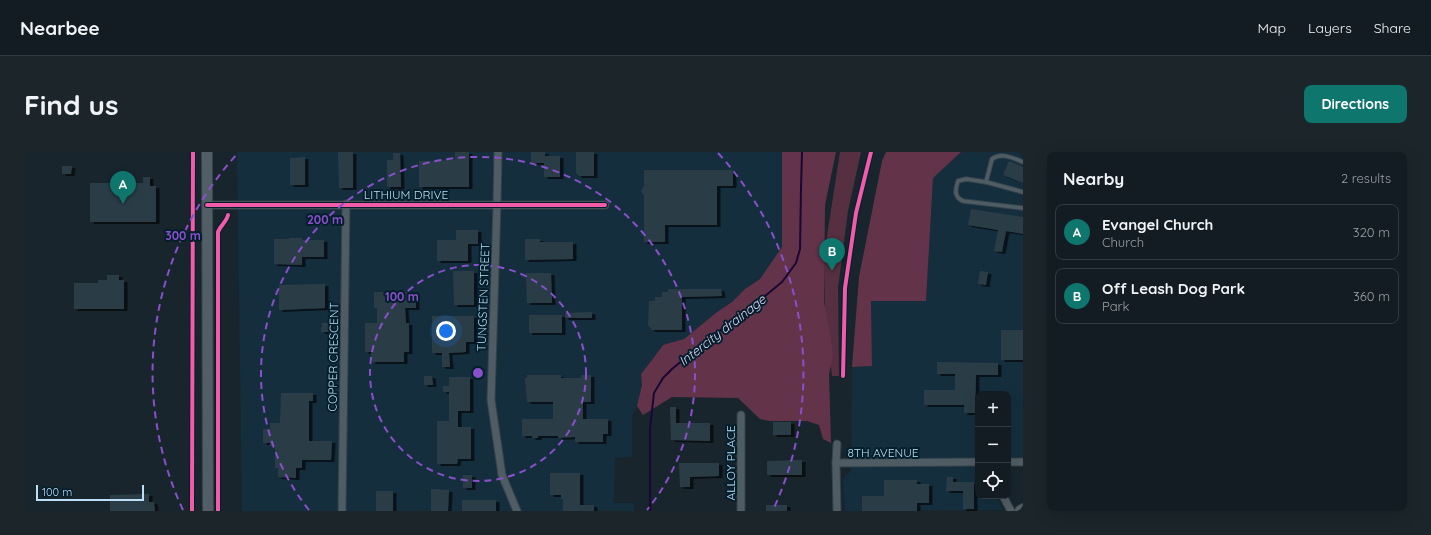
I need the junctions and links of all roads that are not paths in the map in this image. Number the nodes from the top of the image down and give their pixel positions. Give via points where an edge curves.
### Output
1 (207, 152) edge
2 (498, 152) edge
3 (1023, 162) edge
4 (986, 182) junction
5 (1023, 192) edge
6 (346, 204) junction
7 (497, 204) junction
8 (207, 205) junction
9 (605, 205) dead end
10 (1023, 208) edge
11 (741, 415) dead end
12 (837, 444) dead end
13 (975, 462) edge
14 (1011, 462) edge
15 (1023, 462) edge
16 (836, 463) junction
17 (1005, 499) edge
18 (1023, 509) edge
19 (208, 511) edge
20 (342, 511) edge
21 (517, 511) edge
22 (741, 511) edge
23 (837, 511) edge
24 (1011, 511) edge
25 (1020, 511) edge

1 - 8 main road
2 - 7 street, TUNGSTEN STREET
3 - 4 lane via 999,155 995,157 992,159
4 - 5 lane
4 - 10 lane via 963,179 958,181 958,199
6 - 7 street, LITHIUM DRIVE
6 - 8 street, LITHIUM DRIVE
6 - 20 street, COPPER CRESCENT
7 - 9 street, LITHIUM DRIVE
7 - 21 street, TUNGSTEN STREET via 491,400 502,475
8 - 19 main road
11 - 22 street, ALLOY PLACE
12 - 16 street
13 - 16 street, 8TH AVENUE
14 - 15 street
16 - 23 street, 8TH AVENUE
17 - 24 street
18 - 25 main road

